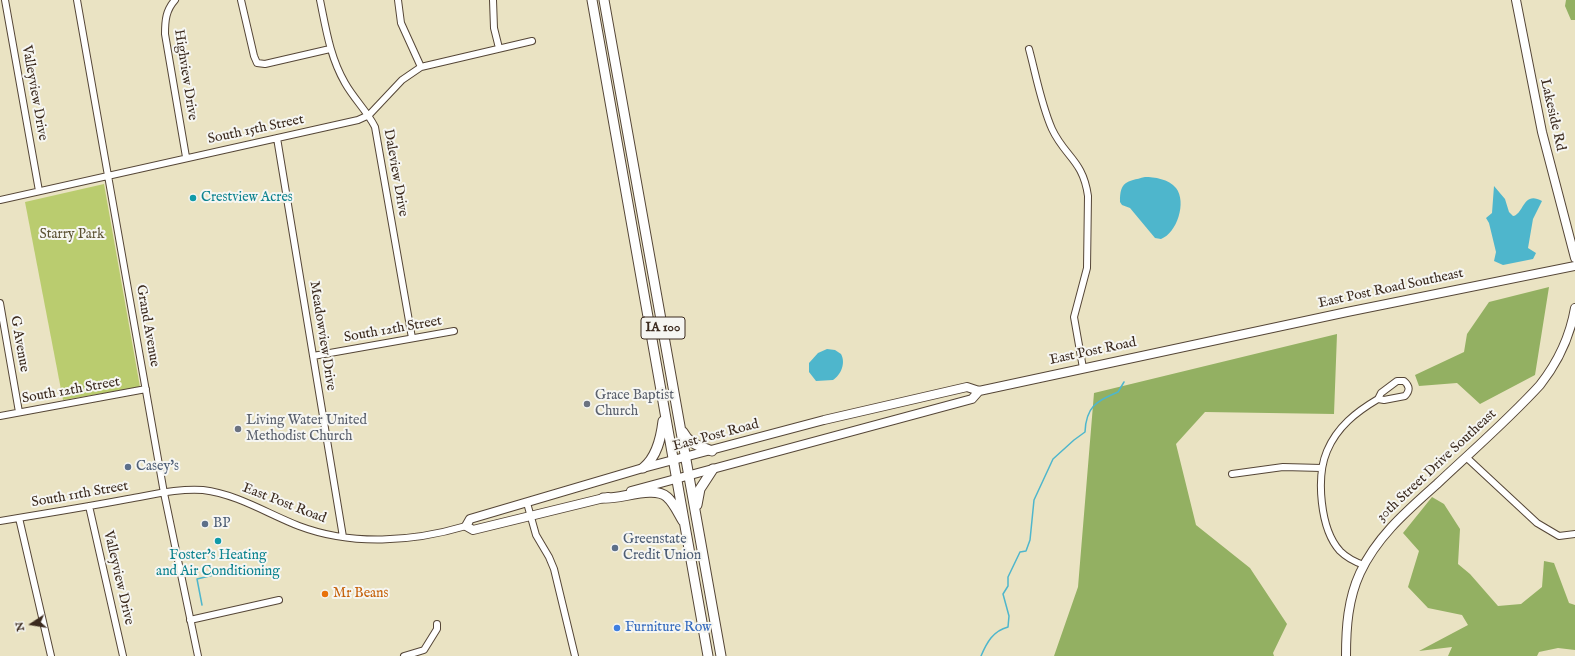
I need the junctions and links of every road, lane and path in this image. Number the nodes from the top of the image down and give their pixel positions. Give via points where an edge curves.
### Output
1 (5, 0) edge
2 (77, 0) edge
3 (175, 0) edge
4 (241, 0) edge
5 (320, 0) edge
6 (398, 0) edge
7 (493, 0) edge
8 (592, 0) edge
9 (604, 0) edge
10 (1516, 0) edge
11 (532, 41) dead end
12 (499, 48) junction
13 (1029, 49) dead end
14 (330, 50) junction
15 (421, 67) junction
16 (369, 115) junction
17 (277, 138) junction
18 (186, 157) junction
19 (108, 174) junction
20 (39, 191) junction
21 (0, 200) edge
22 (1575, 258) edge
23 (1575, 266) edge
24 (0, 303) edge
25 (1575, 308) edge
26 (454, 331) dead end
27 (412, 338) junction
28 (1212, 340) joint
29 (313, 356) junction
30 (1083, 368) junction
31 (146, 390) junction
32 (979, 391) junction
33 (1378, 399) junction
34 (19, 412) junction
35 (665, 413) junction
36 (0, 416) edge
37 (681, 429) junction
38 (712, 451) junction
39 (1466, 457) junction
40 (686, 458) junction
41 (674, 461) junction
42 (644, 468) junction
43 (1322, 468) junction
44 (713, 469) junction
45 (1232, 474) dead end
46 (689, 475) junction
47 (677, 479) junction
48 (164, 493) junction
49 (602, 498) junction
50 (527, 503) junction
51 (89, 506) junction
52 (696, 510) junction
53 (530, 516) junction
54 (19, 518) junction
55 (0, 521) edge
56 (466, 526) junction
57 (686, 526) junction
58 (1575, 534) edge
59 (343, 537) junction
60 (1364, 566) junction
61 (279, 600) dead end
62 (190, 620) junction
63 (437, 624) dead end
64 (51, 656) edge
65 (123, 656) edge
66 (198, 656) edge
67 (404, 656) edge
68 (575, 656) edge
69 (708, 656) edge
70 (721, 656) edge
71 (1346, 656) edge

1 - 20 street, Valleyview Drive
2 - 19 street, Grand Avenue
3 - 18 street, Highview Drive via 165,21 165,34
4 - 14 street via 257,63 265,64
5 - 14 street, Daleview Drive
6 - 15 street via 401,23
7 - 12 street
8 - 35 highway, IA 100
9 - 37 highway, IA 100
10 - 22 main road, Lakeside Rd via 1545,145
11 - 12 street, South 15th Street
12 - 15 street, South 15th Street
13 - 30 street via 1052,130 1079,166 1086,184 1087,268 1074,317
14 - 16 street, Daleview Drive via 345,84
15 - 16 street, South 15th Street via 402,80
16 - 17 street, South 15th Street via 358,120
16 - 27 street, Daleview Drive via 375,126
17 - 18 street, South 15th Street
17 - 29 street, Meadowview Drive
18 - 19 street, South 15th Street
19 - 20 street, South 15th Street
19 - 31 street, Grand Avenue
20 - 21 street, South 15th Street
23 - 28 main road, East Post Road Southeast
24 - 34 street, G Avenue
25 - 39 main road, 30th Street Drive Southeast via 1565,344 1548,376
26 - 27 street, South 12th Street
27 - 29 street, South 12th Street
28 - 30 main road, East Post Road
29 - 59 street, Meadowview Drive
30 - 32 main road, East Post Road
31 - 34 street, South 12th Street
31 - 48 street, Grand Avenue
32 - 38 main road, East Post Road via 967,387 895,403
32 - 44 main road, East Post Road via 972,399
33 - 33 street via 1401,398 1408,393 1408,386 1404,381 1397,381 1381,393
33 - 43 street via 1363,407 1348,420 1327,451
34 - 36 street, South 12th Street
35 - 41 highway, IA 100
35 - 42 highway via 658,444 651,462
37 - 38 highway via 687,440
37 - 40 highway, IA 100
38 - 40 main road, East Post Road
39 - 58 street via 1537,523 1560,536
39 - 60 main road, 30th Street Drive Southeast via 1394,524 1376,545
40 - 41 main road, East Post Road
40 - 46 highway, IA 100
41 - 42 main road, East Post Road
41 - 47 highway, IA 100
42 - 50 main road, East Post Road
43 - 45 street via 1283,467
43 - 60 street via 1322,498 1331,536 1340,551
44 - 46 main road, East Post Road
44 - 52 highway via 700,489
46 - 47 main road, East Post Road
46 - 52 highway, IA 100
47 - 49 main road, East Post Road
47 - 57 highway, IA 100
48 - 51 street, South 11th Street
48 - 59 street, East Post Road via 202,490 220,493 300,526
48 - 62 street, Grand Avenue
49 - 53 main road, East Post Road
49 - 57 highway via 612,500 657,493 666,496
50 - 53 street
50 - 56 main road, East Post Road via 470,519
51 - 54 street, South 11th Street
51 - 65 street, Valleyview Drive
52 - 70 highway, IA 100
53 - 56 main road, East Post Road via 472,530
53 - 68 street via 536,535 550,557 554,569
54 - 55 street, South 11th Street
54 - 64 street
56 - 59 street, East Post Road via 434,535 402,539 372,540
57 - 69 highway, IA 100
60 - 71 main road, 30th Street Drive Southeast via 1355,585 1348,614
61 - 62 street
62 - 66 street, Grand Avenue
63 - 67 street via 437,629 424,650

